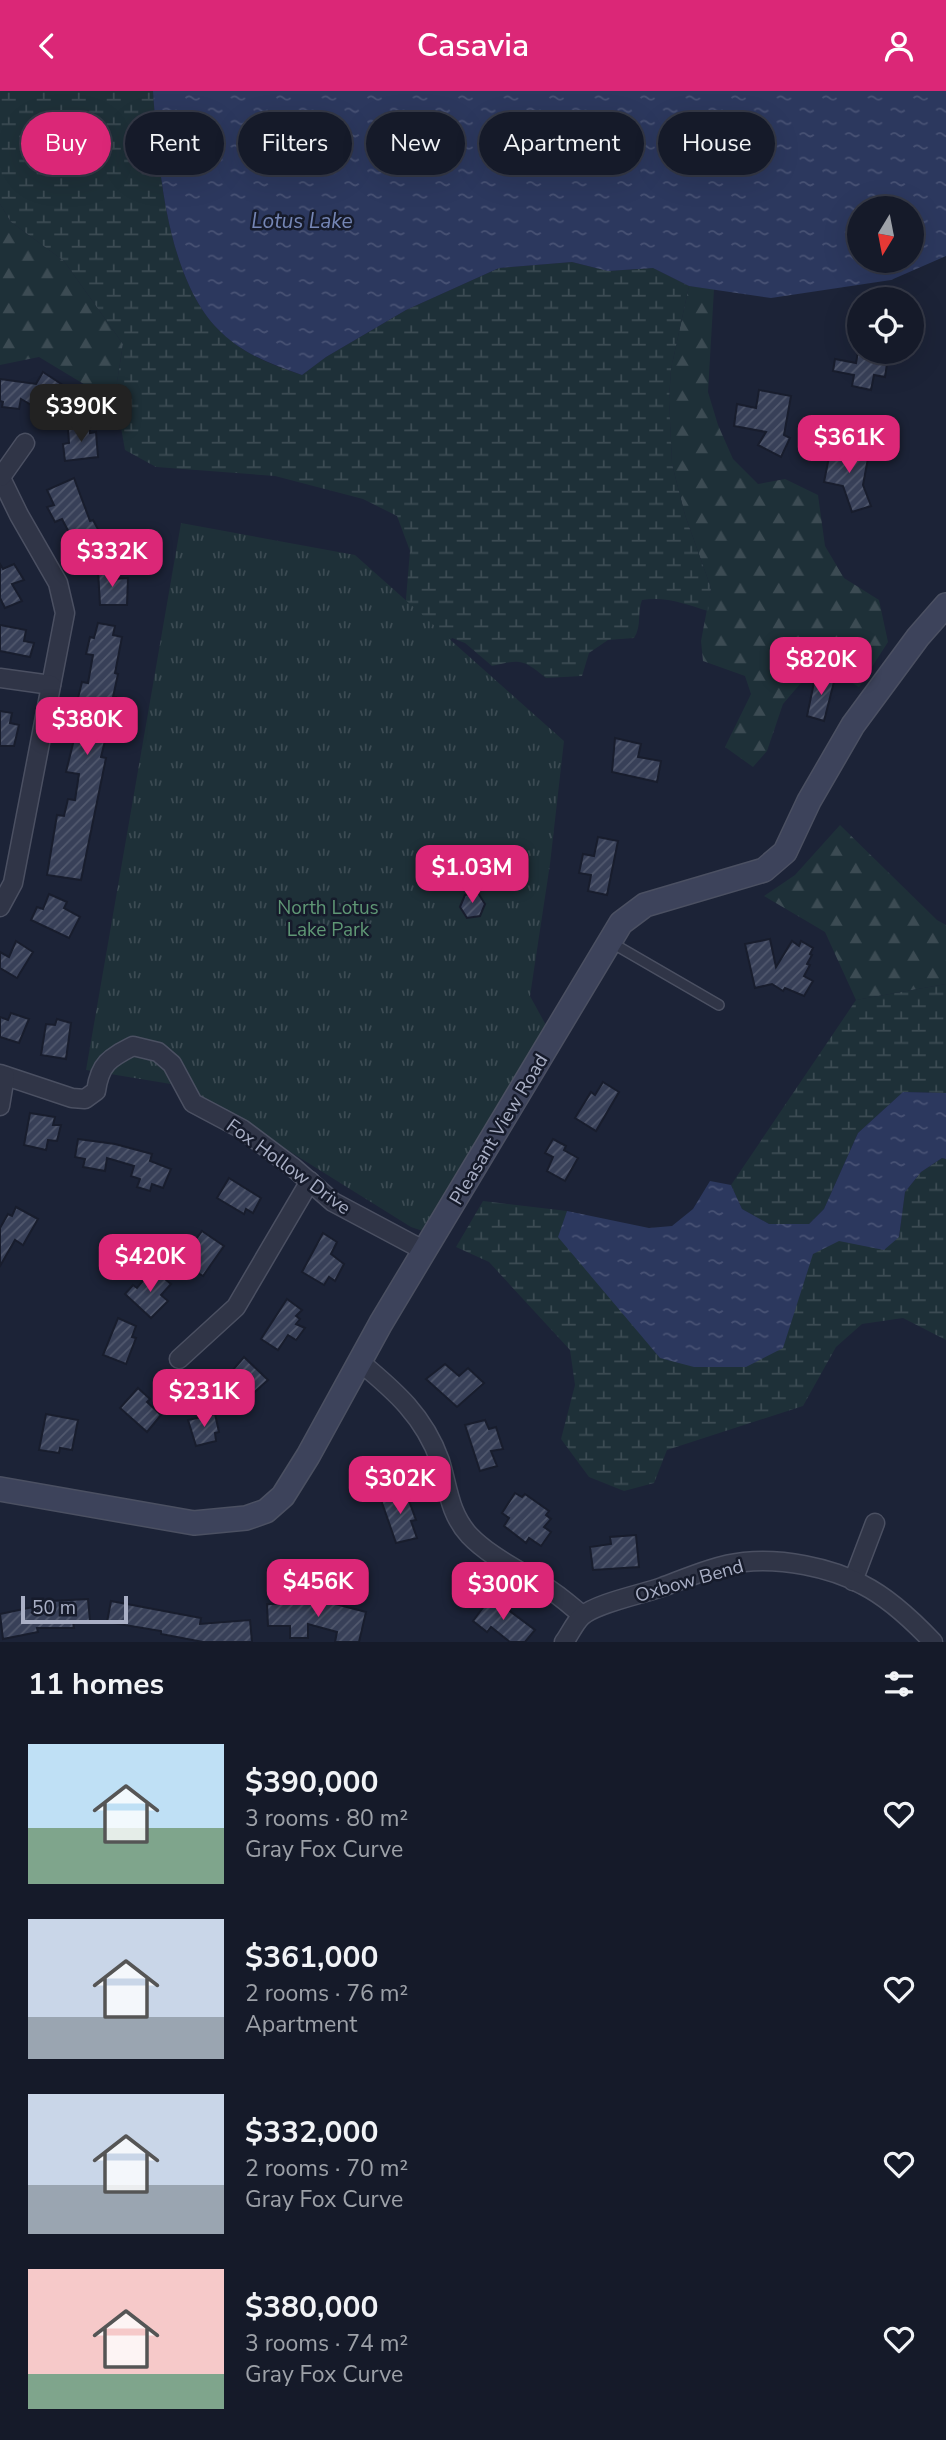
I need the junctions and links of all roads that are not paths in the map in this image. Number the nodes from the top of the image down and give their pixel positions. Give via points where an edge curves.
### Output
1 (25, 443) dead end
2 (1, 477) edge
3 (946, 605) edge
4 (0, 678) edge
5 (51, 685) junction
6 (0, 907) edge
7 (610, 942) junction
8 (719, 1005) dead end
9 (2, 1075) edge
10 (0, 1107) edge
11 (310, 1181) junction
12 (425, 1251) junction
13 (179, 1359) dead end
14 (360, 1362) junction
15 (0, 1489) edge
16 (875, 1523) dead end
17 (853, 1581) junction
18 (582, 1615) junction
19 (564, 1642) edge
20 (933, 1642) edge

1 - 2 street
2 - 5 street via 58,583 65,613
3 - 7 street, Pleasant View Road via 853,725 785,852 764,870 645,905 621,923
4 - 5 street
5 - 6 street via 13,883
7 - 8 lane
7 - 12 street, Pleasant View Road
9 - 10 street
9 - 11 street, Fox Hollow Drive via 85,1099 96,1091 109,1058 133,1046 158,1052 172,1063 193,1103 242,1129
11 - 12 street, Fox Hollow Drive via 333,1202
11 - 13 street via 236,1307
12 - 14 street, Pleasant View Road
14 - 15 street, Pleasant View Road via 283,1496 265,1511 246,1518 194,1523
14 - 18 street via 398,1394 426,1428 454,1511 469,1534
16 - 17 street
17 - 18 street, Oxbow Bend via 814,1567 744,1562 703,1571
17 - 20 street, Oxbow Bend via 915,1623
18 - 19 street

